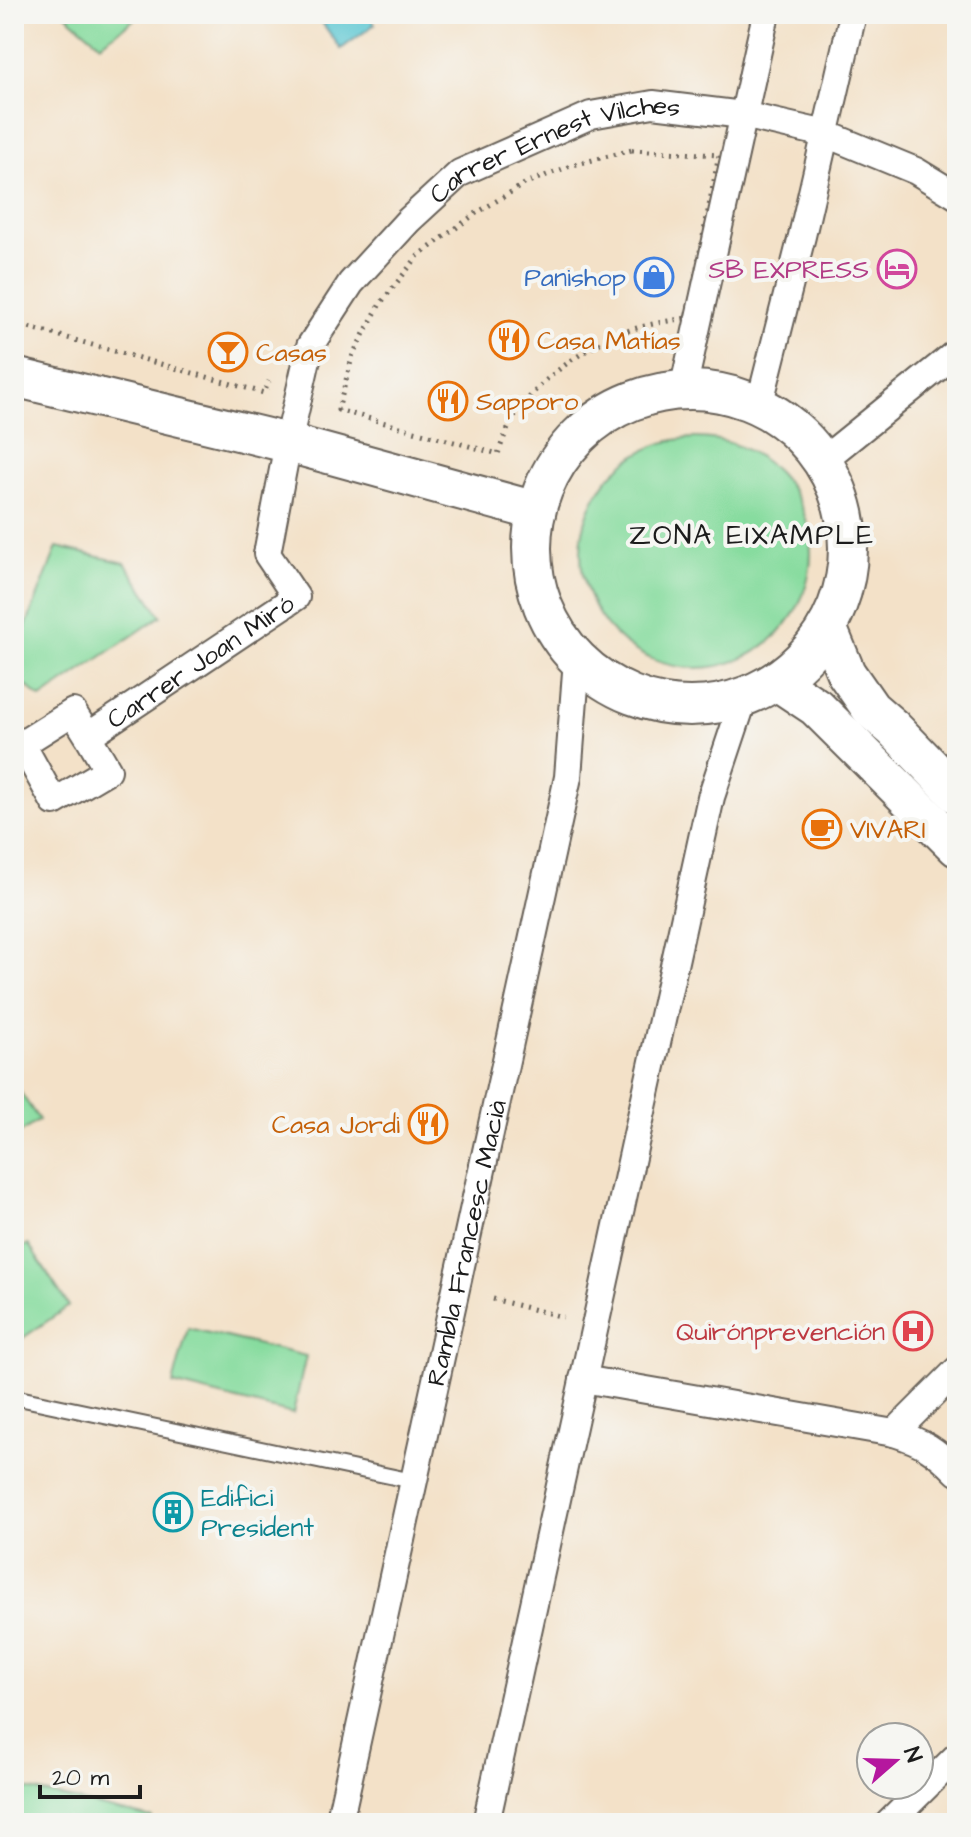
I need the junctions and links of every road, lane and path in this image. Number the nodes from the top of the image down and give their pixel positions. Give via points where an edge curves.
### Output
1 (766, 14) edge
2 (853, 14) edge
3 (743, 115) junction
4 (826, 134) junction
5 (719, 155) joint
6 (957, 196) edge
7 (957, 352) edge
8 (14, 377) edge
9 (683, 390) junction
10 (759, 406) junction
11 (288, 443) junction
12 (822, 461) junction
13 (536, 511) junction
14 (827, 627) junction
15 (577, 659) junction
16 (760, 690) junction
17 (88, 736) dead end
18 (957, 794) edge
19 (957, 847) edge
20 (493, 1299) dead end
21 (563, 1317) dead end
22 (957, 1370) edge
23 (583, 1379) junction
24 (14, 1397) edge
25 (894, 1433) junction
26 (957, 1472) edge
27 (413, 1481) junction
28 (957, 1756) edge
29 (339, 1823) edge
30 (486, 1823) edge
31 (889, 1823) edge

1 - 3 street
2 - 4 street
3 - 4 street, Carrer Ernest Vilches
3 - 9 street
3 - 11 street, Carrer Ernest Vilches via 653,104 591,115 460,173 351,283 310,346
4 - 6 street, Carrer Ernest Vilches via 916,171
4 - 10 street
5 - 5 path via 687,318 609,338 567,364 510,423 498,454 338,410 353,354 380,304 418,256 475,214 526,183 632,150
7 - 12 street
8 - 11 street
9 - 10 street via 722,393
9 - 13 street via 629,402 593,423 561,456
10 - 12 street via 785,421
11 - 13 street
11 - 17 street, Carrer Joan Miró via 267,554 296,597
12 - 14 street via 840,496 849,543 844,589
13 - 15 street via 532,547 541,602
14 - 16 street via 808,655
14 - 18 street via 846,673 871,709
15 - 16 street via 621,691 661,704 704,707
15 - 27 street, Rambla Francesc Macià via 568,777
16 - 19 street via 816,707
16 - 23 street via 711,797
20 - 21 path
22 - 25 street
23 - 25 street
23 - 30 street
24 - 27 lane
25 - 26 street via 937,1451
27 - 29 street, Rambla Francesc Macià
28 - 31 street

